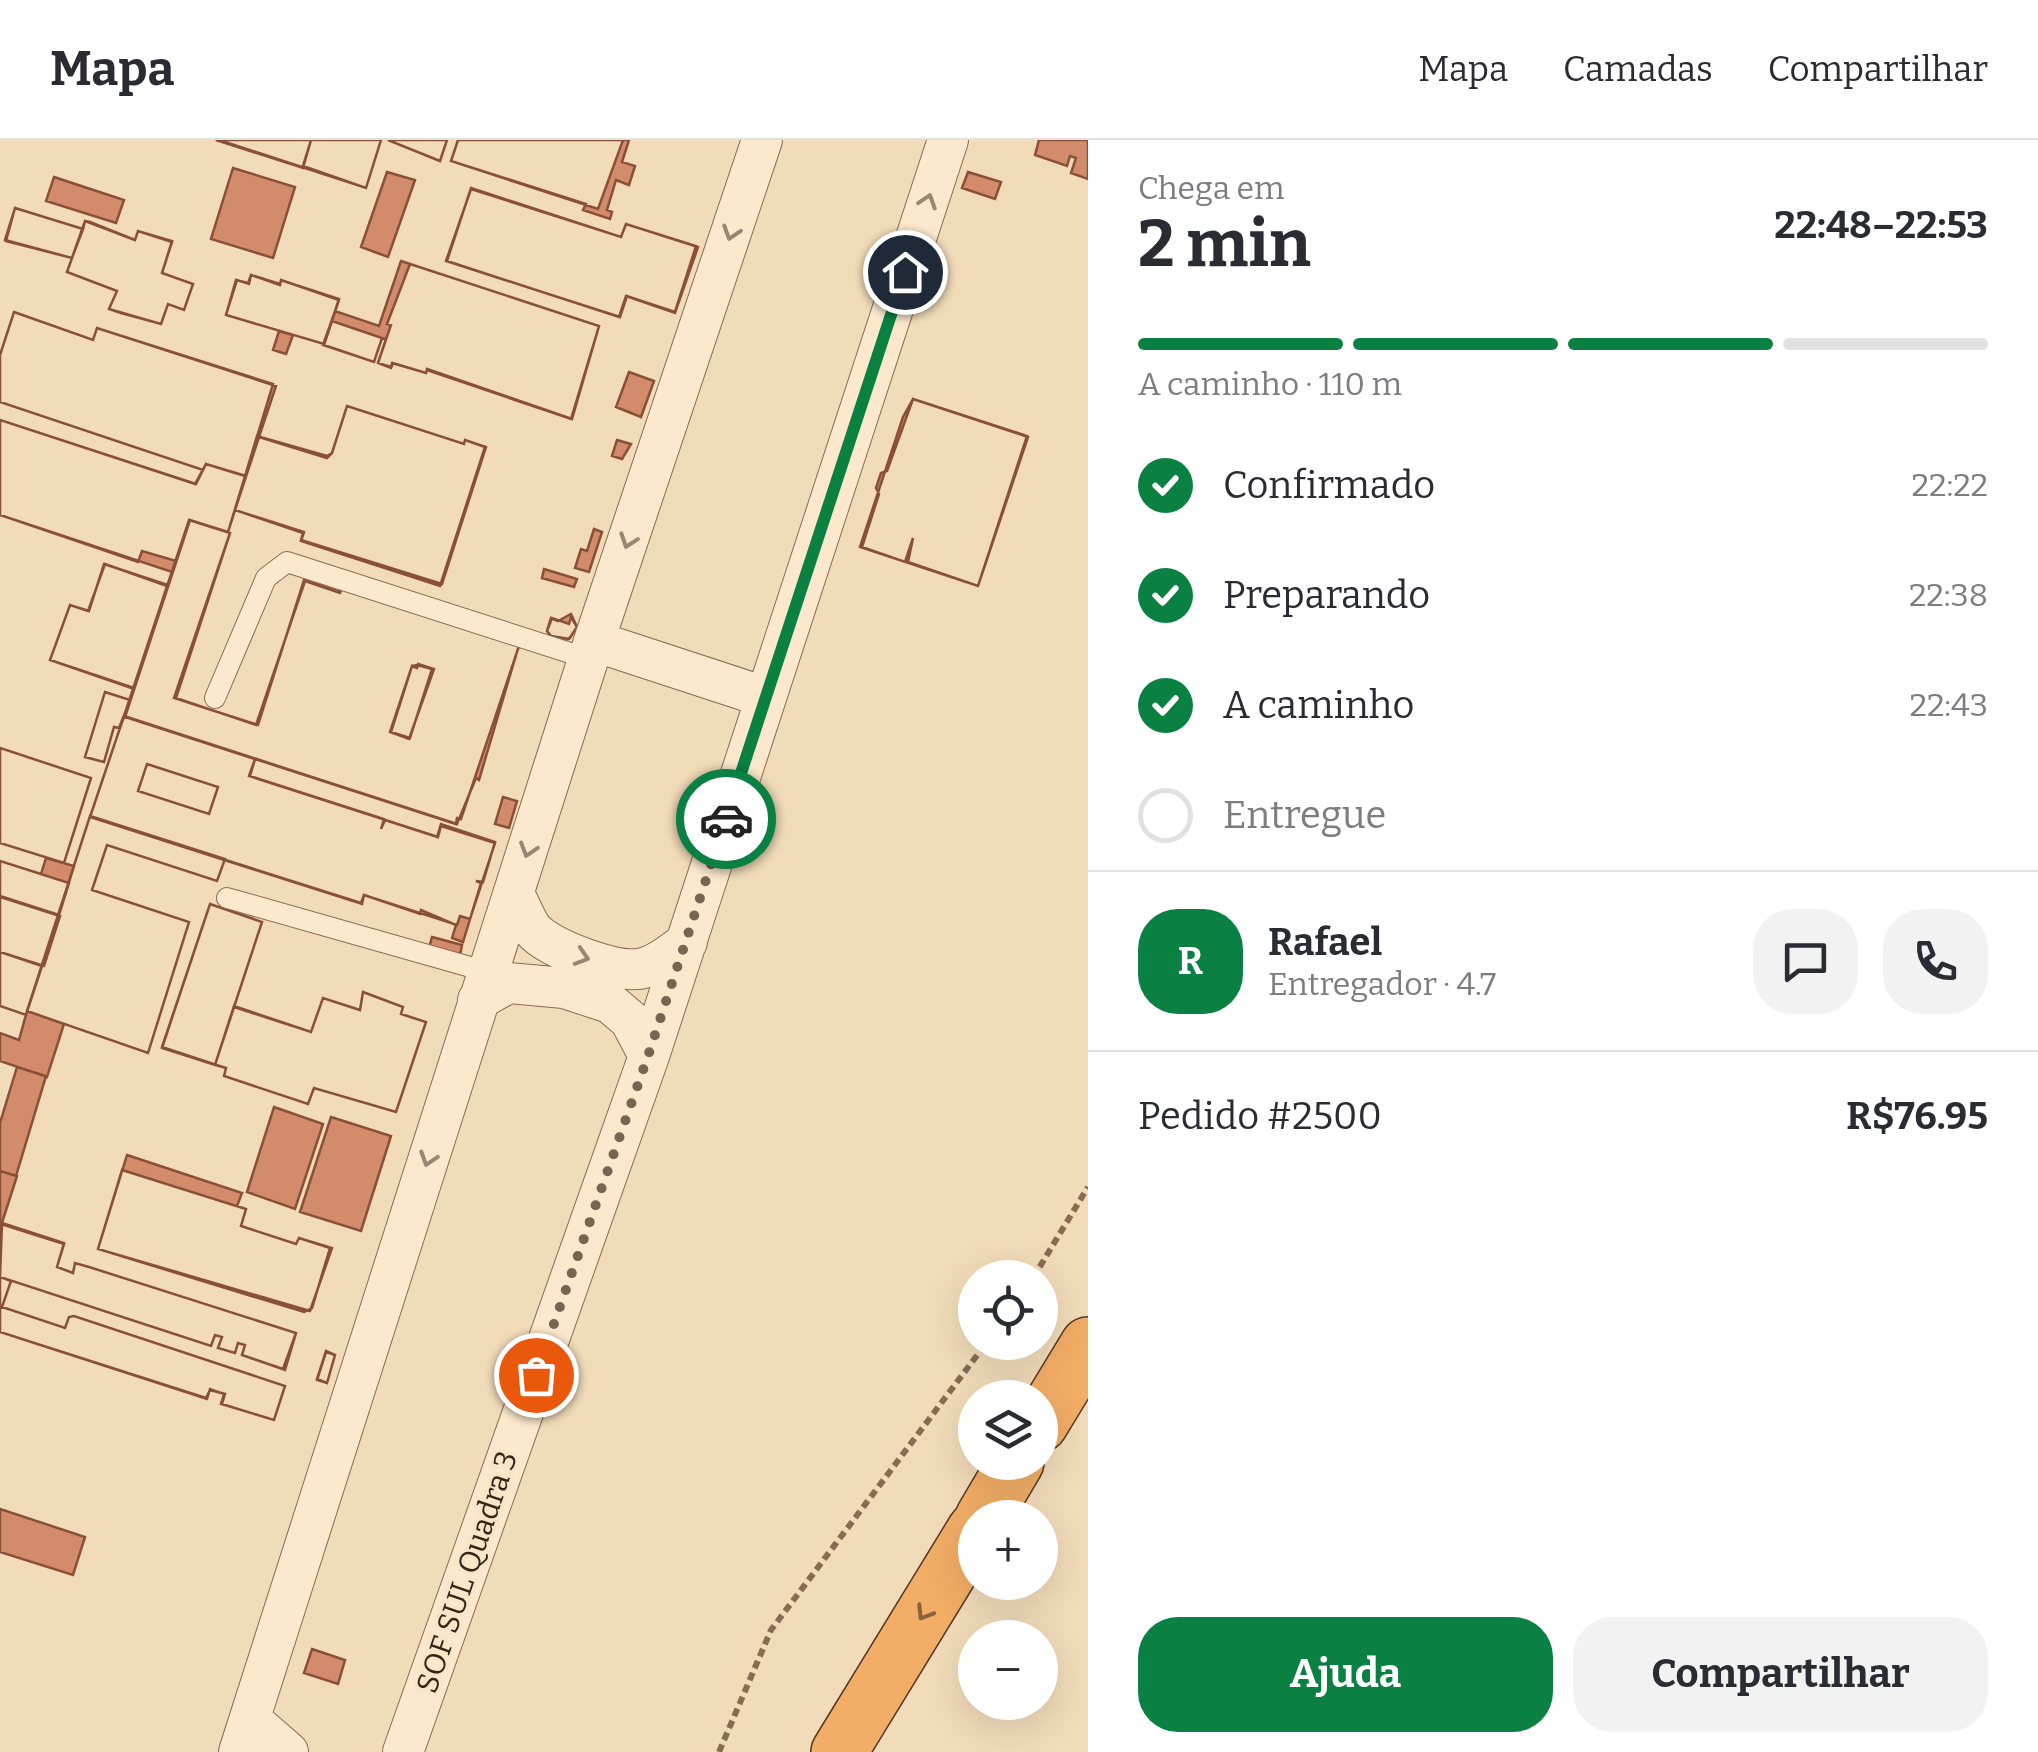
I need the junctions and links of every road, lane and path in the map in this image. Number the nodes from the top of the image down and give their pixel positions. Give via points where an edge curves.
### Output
1 (762, 140) edge
2 (948, 140) edge
3 (592, 650) junction
4 (766, 697) junction
5 (215, 698) dead end
6 (514, 894) junction
7 (227, 898) dead end
8 (687, 942) junction
9 (483, 986) junction
10 (648, 1056) junction
11 (1088, 1187) edge
12 (1043, 1260) edge
13 (1088, 1346) edge
14 (974, 1360) edge
15 (1058, 1395) edge
16 (958, 1558) edge
17 (244, 1736) edge
18 (288, 1752) edge
19 (403, 1752) edge
20 (718, 1752) edge
21 (839, 1752) edge

1 -> 3 street
4 -> 2 street, SOF SUL Quadra 3
3 - 4 street
3 - 5 lane via 287,562 266,578
3 -> 6 street
4 - 8 street, SOF SUL Quadra 3
6 -> 8 street via 534,932 564,951 607,964 637,969
6 - 9 street
7 - 9 lane
8 - 10 street, SOF SUL Quadra 3
9 - 10 street via 564,988 610,1003 630,1020
9 -> 17 street
10 - 19 street, SOF SUL Quadra 3
11 - 12 path
13 - 15 highway
14 - 20 path via 771,1630
16 -> 21 highway
17 - 18 street

